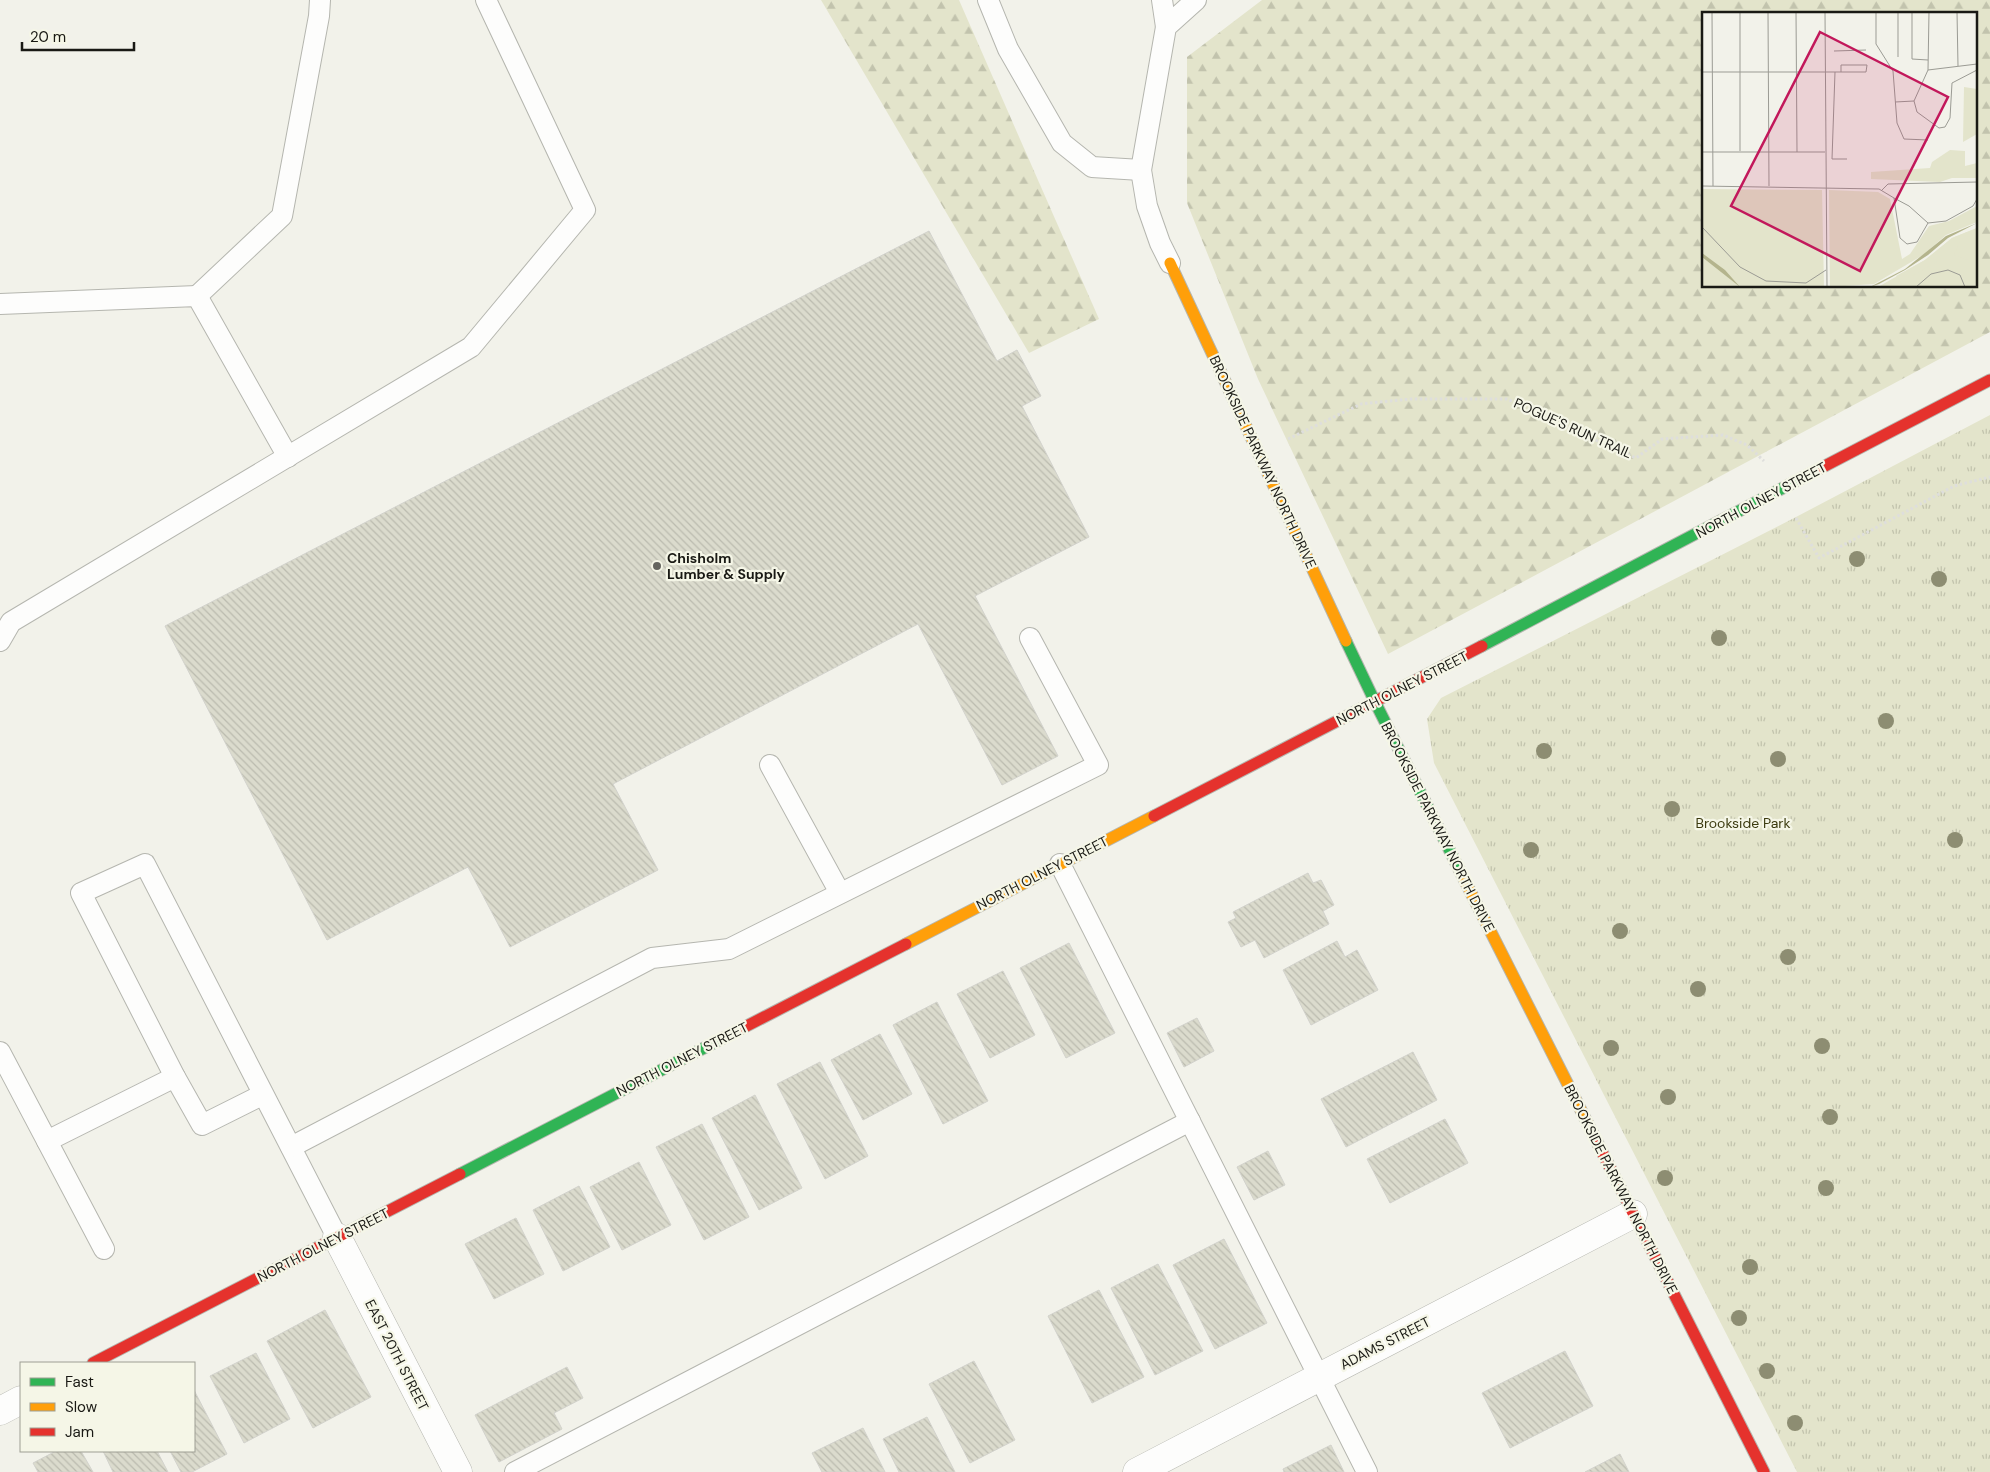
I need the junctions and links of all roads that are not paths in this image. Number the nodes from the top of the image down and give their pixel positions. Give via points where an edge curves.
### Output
1 (320, 0) edge
2 (486, 0) edge
3 (988, 0) edge
4 (1162, 0) edge
5 (1196, 0) edge
6 (1166, 27) junction
7 (1141, 170) junction
8 (1170, 263) joint
9 (197, 296) junction
10 (0, 304) edge
11 (1990, 380) edge
12 (288, 457) junction
13 (1030, 638) dead end
14 (0, 641) edge
15 (1375, 702) junction
16 (770, 765) dead end
17 (1060, 864) junction
18 (840, 893) junction
19 (0, 1052) edge
20 (175, 1076) junction
21 (262, 1095) junction
22 (1190, 1121) junction
23 (47, 1141) junction
24 (291, 1147) junction
25 (1633, 1214) junction
26 (337, 1237) junction
27 (104, 1249) dead end
28 (95, 1362) edge
29 (1319, 1377) junction
30 (20, 1401) edge
31 (0, 1412) edge
32 (458, 1472) edge
33 (515, 1472) edge
34 (1137, 1472) edge
35 (1367, 1472) edge
36 (1764, 1472) edge

1 - 9 lane via 282,216
2 - 12 lane via 585,210 472,347
3 - 7 lane via 1008,49 1062,143 1092,167
4 - 6 lane, BROOKSIDE PARKWAY NORTH DRIVE
5 - 6 lane
6 - 7 lane, BROOKSIDE PARKWAY NORTH DRIVE
7 - 8 lane, BROOKSIDE PARKWAY NORTH DRIVE via 1147,206
8 - 15 street, BROOKSIDE PARKWAY NORTH DRIVE
9 - 10 lane
9 - 12 lane
11 - 15 street, NORTH OLNEY STREET
12 - 14 lane via 11,622
13 - 18 lane via 1098,765
15 - 17 street, NORTH OLNEY STREET
15 - 25 street, BROOKSIDE PARKWAY NORTH DRIVE
16 - 18 lane
17 - 22 lane
17 - 26 street, NORTH OLNEY STREET
18 - 24 lane via 729,949 652,958
19 - 23 lane
20 - 21 lane via 202,1125
20 - 21 lane via 81,893 144,864 247,1060
20 - 23 lane
21 - 24 lane
22 - 29 lane
22 - 33 lane
23 - 27 lane
24 - 26 lane
25 - 29 street, ADAMS STREET
25 - 36 street, BROOKSIDE PARKWAY NORTH DRIVE
26 - 28 street, NORTH OLNEY STREET
26 - 32 street, EAST 20TH STREET
29 - 34 street, ADAMS STREET
29 - 35 lane
30 - 31 street

